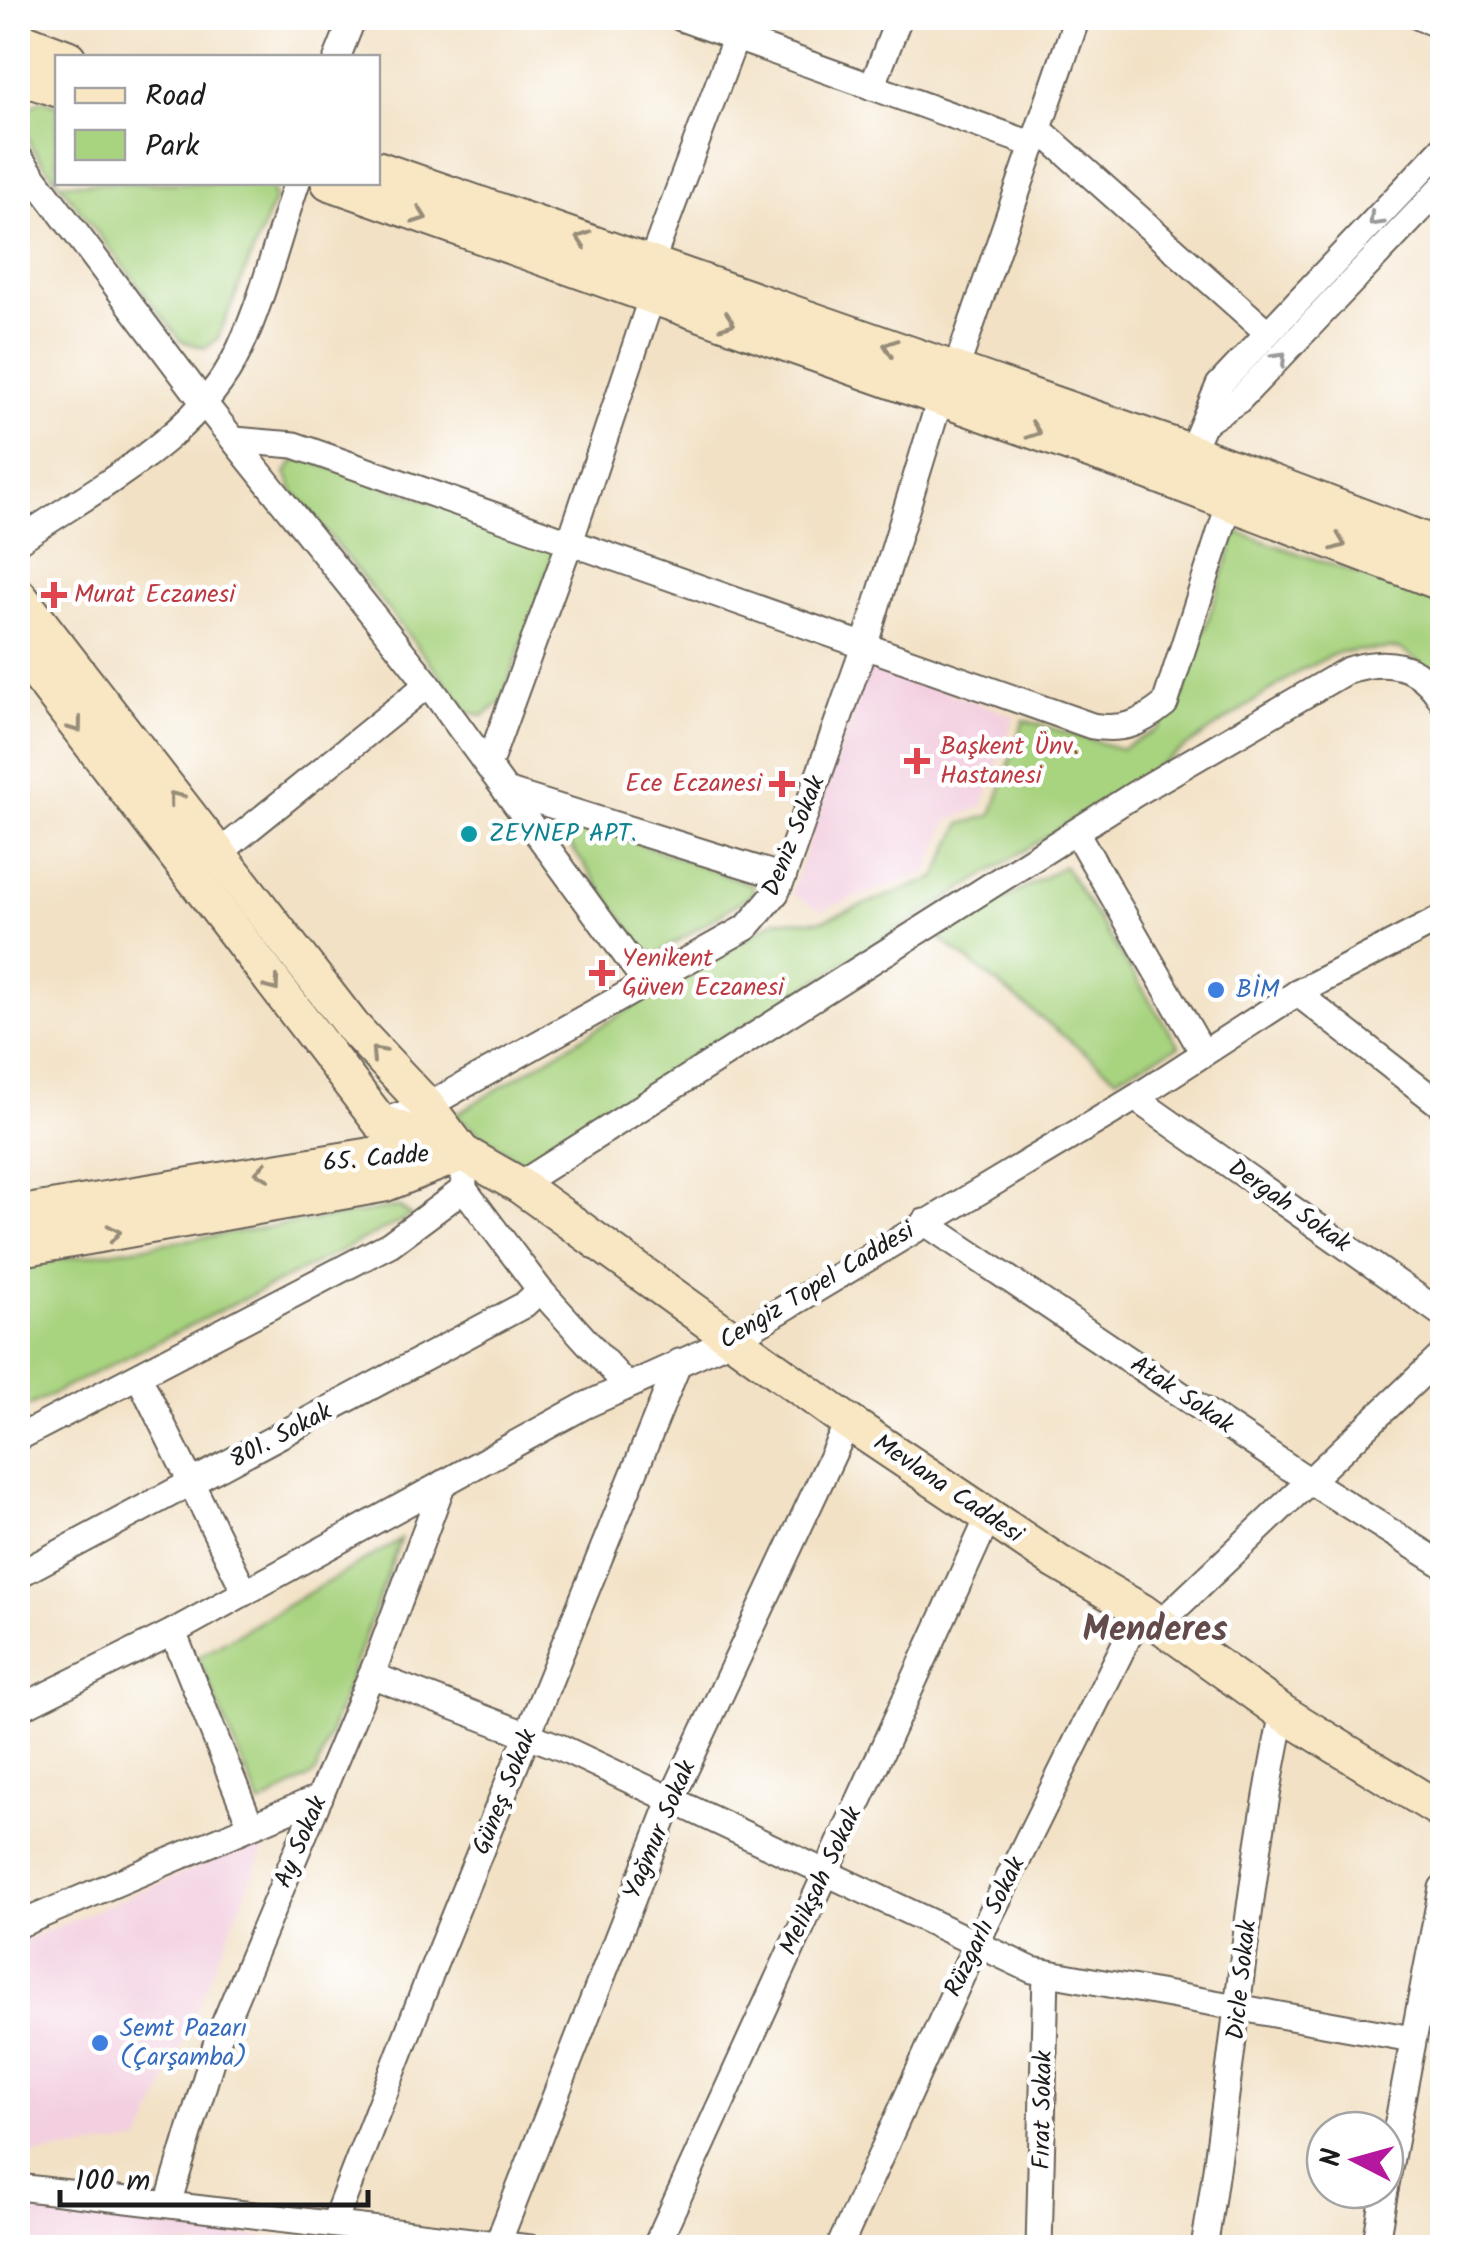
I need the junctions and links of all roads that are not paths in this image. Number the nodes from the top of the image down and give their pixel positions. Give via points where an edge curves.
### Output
1 (353, 18) edge
2 (681, 18) edge
3 (900, 18) edge
4 (1077, 18) edge
5 (1421, 18) edge
6 (1442, 26) edge
7 (740, 27) edge
8 (18, 40) edge
9 (60, 55) edge
10 (338, 55) edge
11 (18, 76) edge
12 (872, 86) junction
13 (55, 89) edge
14 (1037, 138) junction
15 (1442, 149) edge
16 (18, 156) edge
17 (380, 170) edge
18 (296, 185) edge
19 (339, 185) edge
20 (1442, 187) edge
21 (651, 280) junction
22 (1268, 333) junction
23 (948, 384) junction
24 (204, 403) junction
25 (235, 440) junction
26 (1191, 452) junction
27 (1240, 470) junction
28 (1228, 505) junction
29 (18, 540) edge
30 (570, 542) junction
31 (1442, 546) edge
32 (1442, 583) edge
33 (18, 595) edge
34 (864, 646) junction
35 (18, 648) edge
36 (428, 684) junction
37 (1442, 701) edge
38 (488, 766) junction
39 (506, 791) junction
40 (1076, 832) junction
41 (218, 854) junction
42 (783, 876) junction
43 (1442, 918) edge
44 (646, 983) junction
45 (1297, 992) junction
46 (1202, 1052) junction
47 (1135, 1098) junction
48 (426, 1106) junction
49 (1442, 1106) edge
50 (380, 1122) junction
51 (463, 1153) junction
52 (519, 1185) junction
53 (464, 1189) junction
54 (18, 1214) edge
55 (924, 1222) junction
56 (18, 1249) edge
57 (540, 1290) junction
58 (1442, 1314) edge
59 (735, 1338) junction
60 (1442, 1355) edge
61 (680, 1362) junction
62 (139, 1377) junction
63 (627, 1386) junction
64 (848, 1422) junction
65 (18, 1438) edge
66 (1308, 1480) junction
67 (444, 1483) junction
68 (192, 1484) junction
69 (989, 1516) junction
70 (1442, 1564) edge
71 (18, 1574) edge
72 (245, 1592) junction
73 (1150, 1618) junction
74 (173, 1632) junction
75 (371, 1674) junction
76 (18, 1709) edge
77 (1283, 1712) junction
78 (529, 1736) junction
79 (320, 1797) junction
80 (672, 1798) junction
81 (1442, 1811) edge
82 (251, 1826) junction
83 (826, 1870) junction
84 (1442, 1888) edge
85 (18, 1925) edge
86 (976, 1944) junction
87 (1046, 1972) junction
88 (1239, 2008) junction
89 (1412, 2039) junction
90 (1399, 2110) edge
91 (18, 2187) edge
92 (168, 2204) junction
93 (1382, 2210) edge
94 (334, 2224) junction
95 (1442, 2240) edge
96 (497, 2245) edge
97 (530, 2248) edge
98 (655, 2248) edge
99 (839, 2248) edge
100 (1039, 2248) edge
101 (1204, 2248) edge
102 (1375, 2248) edge
103 (1432, 2248) edge

1 - 10 street
2 - 7 street
3 - 12 street
4 - 14 street, Deniz Sokak
5 - 6 street
7 - 12 street
7 - 21 street
8 - 9 main road
11 - 13 main road
12 - 14 street
14 - 22 street
14 - 23 street, Deniz Sokak
15 -> 22 street
16 - 24 street
21 -> 17 main road
18 - 24 street via 240,349
19 -> 21 main road
26 -> 20 street
21 - 23 main road
21 - 30 street
22 - 26 street via 1219,385
23 - 26 main road
23 - 34 street, Deniz Sokak
24 - 25 street
24 - 29 street via 139,459
25 - 30 street via 294,444
25 - 36 street
26 - 27 main road
26 - 28 main road
27 - 28 street
27 - 31 main road
28 -> 32 main road
28 - 34 street via 1165,704 1120,730
30 - 34 street
30 - 38 street
41 -> 33 main road
34 - 42 street, Deniz Sokak
35 -> 50 main road
36 - 38 street
36 - 41 street
37 - 40 street via 1420,674 1398,664 1378,661 1348,670
38 - 39 street
39 - 42 street
39 - 44 street
40 - 46 street
40 - 52 street
48 -> 41 main road via 352,1026
42 - 44 street, Deniz Sokak via 748,927
43 - 45 street, Cengiz Topel Caddesi
44 - 48 street, Deniz Sokak
45 - 46 street, Cengiz Topel Caddesi
45 - 49 street
46 - 47 street, Cengiz Topel Caddesi
47 - 55 street, Cengiz Topel Caddesi
47 - 58 street, Dergah Sokak
48 - 50 street, Deniz Sokak
48 - 51 main road
50 - 51 main road
51 - 52 main road, Mevlana Caddesi
51 - 53 street
51 -> 54 main road, 65. Cadde via 387,1153
56 -> 51 main road, 65. Cadde via 384,1184
52 - 59 main road, Mevlana Caddesi
53 - 57 street
53 - 62 street via 390,1244
55 - 59 street, Cengiz Topel Caddesi
55 - 66 street, Atak Sokak
57 - 63 street
57 - 68 street, 801. Sokak via 524,1305
59 - 61 street, Cengiz Topel Caddesi
59 - 64 main road, Mevlana Caddesi
60 - 66 street, Rüzgarlı Sokak
61 - 63 street, Cengiz Topel Caddesi
61 - 78 street, Güneş Sokak
62 - 65 street
62 - 68 street
63 - 67 street, Cengiz Topel Caddesi
64 - 69 main road, Mevlana Caddesi
64 - 80 street, Yağmur Sokak
66 - 70 street, Atak Sokak
66 - 73 street, Rüzgarlı Sokak
67 - 72 street, Cengiz Topel Caddesi
67 - 75 street, Ay Sokak
68 - 71 street, 801. Sokak
68 - 72 street
69 - 73 main road, Mevlana Caddesi
69 - 83 street, Melikşah Sokak
72 - 74 street, Cengiz Topel Caddesi
73 - 77 main road, Mevlana Caddesi
73 - 86 street, Rüzgarlı Sokak
74 - 76 street, Cengiz Topel Caddesi
74 - 82 street
75 - 78 street
75 - 79 street, Ay Sokak
77 - 81 main road, Mevlana Caddesi
77 - 88 street, Dicle Sokak via 1260,1817
78 - 80 street
78 - 94 street, Güneş Sokak
79 - 82 street
79 - 92 street, Ay Sokak via 217,2041
80 - 83 street
80 - 96 street, Yağmur Sokak
82 - 85 street
83 - 86 street
83 - 98 street, Melikşah Sokak
84 - 89 street
86 - 87 street
86 - 99 street, Rüzgarlı Sokak
87 - 88 street
87 - 100 street, Fırat Sokak
88 - 89 street
88 - 101 street, Dicle Sokak
89 - 90 street
91 - 92 street
92 - 94 street
93 - 102 street
94 - 96 street
95 - 103 street
96 - 97 street

